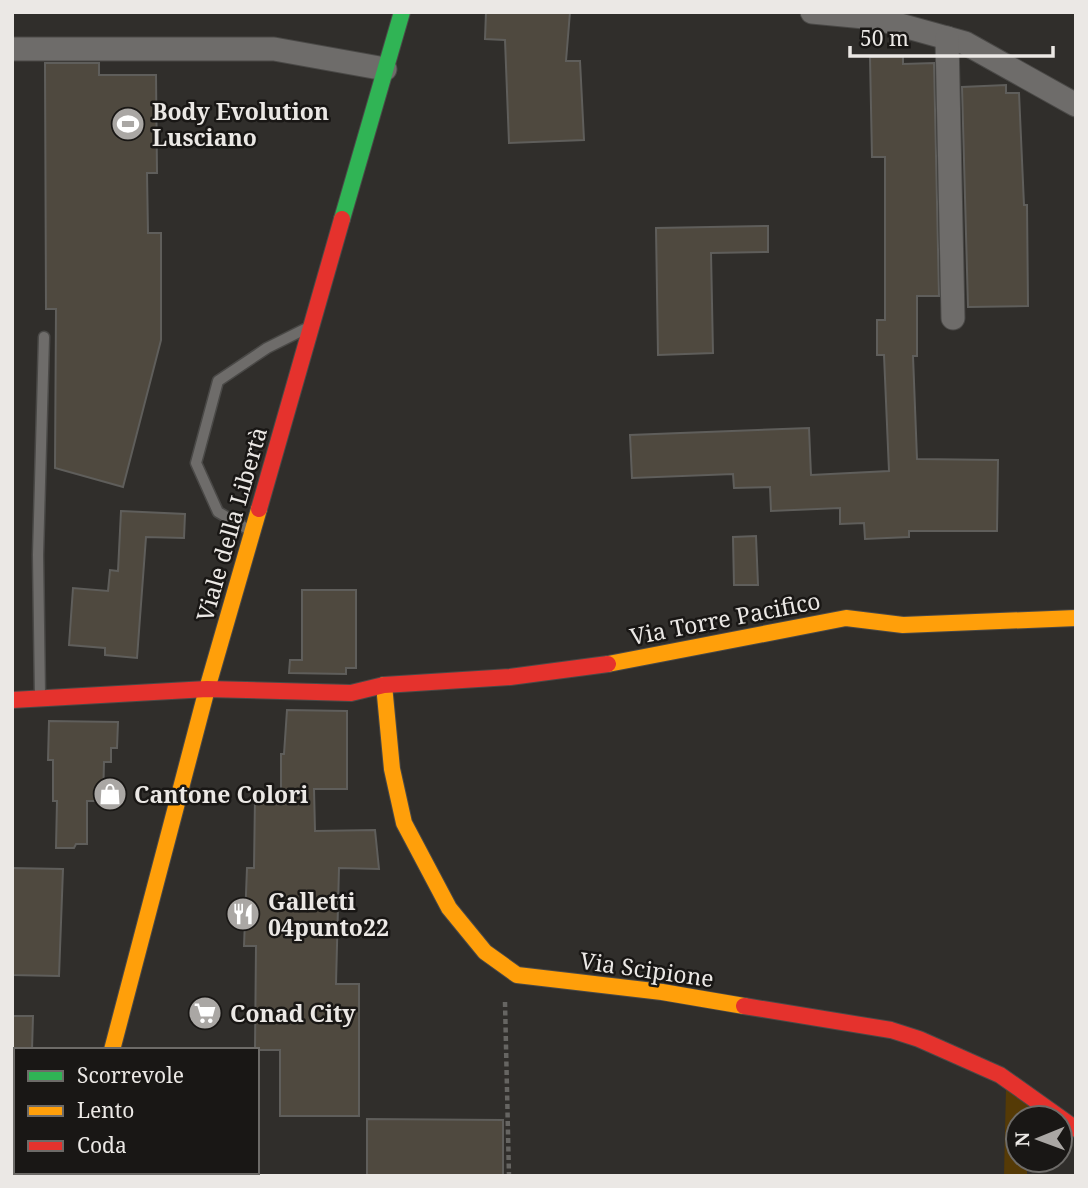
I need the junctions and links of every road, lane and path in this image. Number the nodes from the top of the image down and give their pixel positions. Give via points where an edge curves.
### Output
1 (402, 12) edge
2 (812, 12) edge
3 (875, 15) edge
4 (947, 38) junction
5 (12, 49) edge
6 (385, 69) junction
7 (1076, 105) edge
8 (953, 318) dead end
9 (311, 326) junction
10 (44, 337) dead end
11 (252, 532) junction
12 (1076, 618) edge
13 (384, 685) junction
14 (207, 689) junction
15 (41, 699) junction
16 (12, 700) edge
17 (497, 963) junction
18 (113, 1048) edge
19 (1076, 1129) edge
20 (509, 1176) edge

1 - 6 street, Viale della Libertà
2 - 3 street
3 - 4 street
4 - 7 street
4 - 8 street
5 - 6 street via 274,50
6 - 9 street, Viale della Libertà
9 - 11 street, Viale della Libertà
9 - 11 lane via 218,381 196,463 218,512
10 - 15 lane via 38,555
11 - 14 street, Viale della Libertà
12 - 13 street, Via Torre Pacifico via 903,625 846,618 590,668
13 - 14 street, Via Torre Pacifico via 351,693
13 - 17 street, Via Scipione via 402,819 443,903
14 - 15 street
14 - 18 street, Viale della Libertà
15 - 16 street
17 - 19 street, Via Scipione via 517,975 662,992 891,1030 1000,1075
17 - 20 path via 505,991

